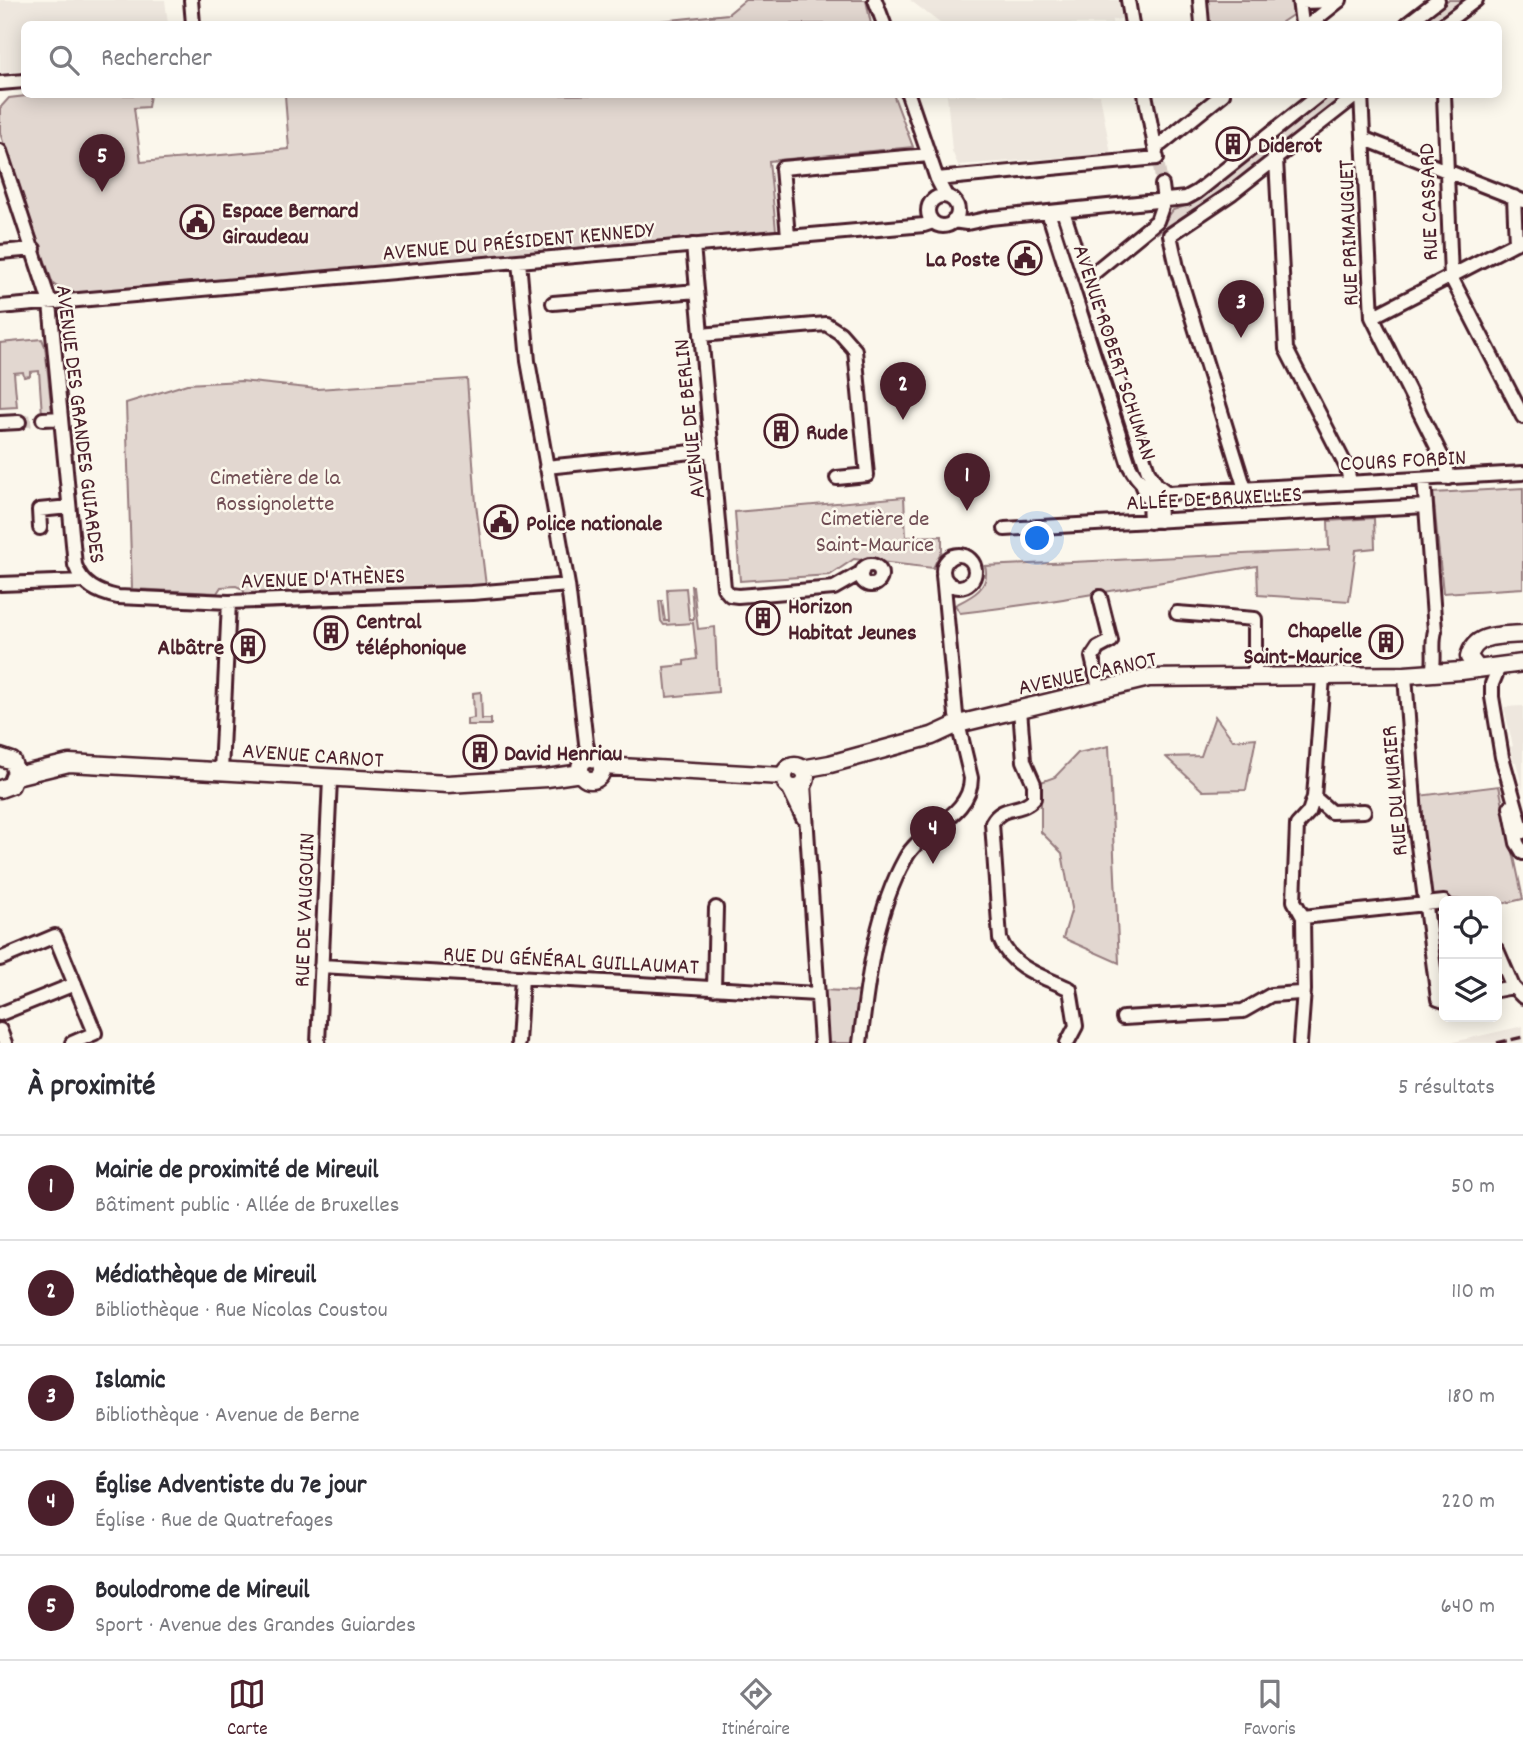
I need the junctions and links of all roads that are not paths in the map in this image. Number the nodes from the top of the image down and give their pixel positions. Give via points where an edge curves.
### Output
1 (191, 0) edge
2 (875, 0) edge
3 (1128, 0) edge
4 (1200, 0) edge
5 (1340, 0) edge
6 (1438, 0) edge
7 (1476, 0) edge
8 (1300, 1) edge
9 (194, 21) edge
10 (883, 21) edge
11 (1132, 21) edge
12 (1202, 21) edge
13 (1302, 21) edge
14 (1314, 21) edge
15 (1411, 21) edge
16 (1448, 21) edge
17 (21, 81) edge
18 (0, 83) edge
19 (909, 98) edge
20 (1146, 98) edge
21 (1315, 98) edge
22 (1355, 98) edge
23 (1360, 98) edge
24 (1444, 98) edge
25 (1210, 100) edge
26 (1365, 139) junction
27 (1154, 144) junction
28 (0, 151) edge
29 (929, 155) junction
30 (1276, 159) junction
31 (1447, 170) junction
32 (937, 179) junction
33 (1162, 185) tunnel mouth
34 (941, 197) junction
35 (1519, 199) edge
36 (1164, 201) junction
37 (1063, 211) junction
38 (1048, 212) junction
39 (955, 215) junction
40 (930, 217) junction
41 (788, 236) junction
42 (1520, 241) edge
43 (693, 245) junction
44 (34, 249) junction
45 (0, 252) edge
46 (519, 261) junction
47 (1451, 277) junction
48 (1084, 279) junction
49 (697, 291) junction
50 (50, 303) junction
51 (553, 303) dead end
52 (0, 307) edge
53 (1372, 317) junction
54 (701, 335) junction
55 (1523, 417) edge
56 (61, 418) junction
57 (43, 419) tunnel mouth
58 (19, 422) tunnel mouth
59 (0, 423) edge
60 (712, 450) junction
61 (546, 467) junction
62 (1523, 473) edge
63 (837, 478) dead end
64 (1449, 478) junction
65 (1424, 479) junction
66 (1350, 482) junction
67 (1142, 484) junction
68 (1245, 489) junction
69 (1164, 493) junction
70 (1426, 506) junction
71 (69, 507) junction
72 (1155, 521) junction
73 (40, 528) dead end
74 (1005, 529) dead end
75 (862, 572) dead end
76 (943, 575) dead end
77 (83, 581) junction
78 (0, 584) edge
79 (568, 585) junction
80 (1100, 597) dead end
81 (229, 601) junction
82 (1177, 614) dead end
83 (1523, 634) edge
84 (1473, 663) junction
85 (1523, 663) edge
86 (1499, 667) junction
87 (1439, 672) junction
88 (1405, 675) junction
89 (1255, 676) junction
90 (1323, 677) junction
91 (1099, 688) junction
92 (1492, 697) junction
93 (1020, 709) junction
94 (958, 724) junction
95 (0, 757) edge
96 (596, 762) junction
97 (15, 771) junction
98 (221, 771) junction
99 (330, 779) junction
100 (797, 779) junction
101 (0, 789) edge
102 (1314, 797) junction
103 (1512, 797) junction
104 (1364, 811) dead end
105 (1523, 832) edge
106 (1523, 853) edge
107 (1439, 902) edge
108 (1426, 903) junction
109 (716, 908) dead end
110 (1303, 917) junction
111 (0, 959) edge
112 (1501, 959) edge
113 (321, 966) junction
114 (522, 977) junction
115 (75, 984) junction
116 (1513, 987) junction
117 (714, 989) junction
118 (1502, 989) edge
119 (1304, 990) junction
120 (817, 995) junction
121 (1523, 997) edge
122 (1439, 999) edge
123 (0, 1014) edge
124 (1123, 1018) dead end
125 (0, 1030) edge
126 (5, 1043) edge
127 (72, 1043) edge
128 (318, 1043) edge
129 (518, 1043) edge
130 (821, 1043) edge
131 (860, 1043) edge
132 (1067, 1043) edge
133 (1300, 1043) edge

1 - 9 street
2 - 10 street
3 - 11 street
4 - 12 street
5 - 8 street
5 - 14 street
6 - 15 street
7 - 16 street
8 - 13 street
17 - 18 street
19 - 29 street
20 - 27 street
21 - 36 street via 1192,195
22 - 30 street
23 - 26 street, RUE PRIMAUGUET
24 - 31 street, RUE CASSARD
25 - 27 street via 1161,144
26 - 31 street
26 - 53 street, RUE PRIMAUGUET
27 - 32 street via 1158,162
28 - 44 street, AVENUE DES GRANDES GUIARDES
29 - 32 street
29 - 41 street via 782,168
30 - 66 street via 1286,348
30 - 68 street via 1170,234
31 - 35 street
31 - 47 street, RUE CASSARD
32 - 34 street
33 - 36 street
34 - 39 street via 954,201
34 - 40 street via 930,203
35 - 42 street
36 - 37 street
36 - 48 street via 1157,222 1148,231
37 - 38 street
37 - 48 street, AVENUE ROBERT SCHUMAN
38 - 39 street via 967,223
38 - 67 street, AVENUE ROBERT SCHUMAN via 1129,464
39 - 40 street via 943,225
40 - 41 street, AVENUE DU PRÉSIDENT KENNEDY via 905,226
41 - 43 street, AVENUE DU PRÉSIDENT KENNEDY
42 - 47 street
43 - 46 street, AVENUE DU PRÉSIDENT KENNEDY
43 - 49 street, AVENUE DE BERLIN
44 - 45 street
44 - 50 street, AVENUE DES GRANDES GUIARDES
46 - 50 street, AVENUE DU PRÉSIDENT KENNEDY
46 - 61 street via 528,361
47 - 53 street
47 - 55 street, RUE CASSARD
48 - 69 street, AVENUE ROBERT SCHUMAN via 1148,471
49 - 51 street
49 - 54 street, AVENUE DE BERLIN
50 - 52 street, AVENUE DU PRÉSIDENT KENNEDY
50 - 56 street, AVENUE DES GRANDES GUIARDES
53 - 64 street, RUE PRIMAUGUET
54 - 60 street, AVENUE DE BERLIN
54 - 63 street via 826,324 840,333 855,350 867,475
56 - 57 street
56 - 71 street, AVENUE DES GRANDES GUIARDES
58 - 59 street
60 - 61 street
60 - 75 street, AVENUE DE BERLIN via 724,589 730,595 834,588
61 - 79 street
62 - 64 street, COURS FORBIN
64 - 65 street, COURS FORBIN
65 - 66 street, COURS FORBIN
65 - 70 street
66 - 68 street, COURS FORBIN
67 - 69 street, AVENUE ROBERT SCHUMAN
67 - 72 street
68 - 69 street, COURS FORBIN
69 - 72 street
70 - 72 street, ALLÉE DE BRUXELLES
70 - 87 street
71 - 73 street via 39,510
71 - 77 street, AVENUE DES GRANDES GUIARDES via 75,565
72 - 74 street, ALLÉE DE BRUXELLES
76 - 94 street
77 - 78 street
77 - 81 street, AVENUE D'ATHÈNES via 118,597
79 - 81 street, AVENUE D'ATHÈNES
79 - 96 street via 586,743
80 - 91 street via 1111,641 1092,657
81 - 98 street
82 - 89 street via 1255,619
83 - 84 main road via 1483,638 1472,647
84 - 86 main road
84 - 87 main road, AVENUE CARNOT
84 - 92 street
85 - 86 main road
86 - 92 street
87 - 88 main road, AVENUE CARNOT
88 - 90 main road, AVENUE CARNOT
88 - 108 street, RUE DU MURIER
89 - 90 main road, AVENUE CARNOT
89 - 91 main road, AVENUE CARNOT via 1149,678
90 - 102 street
91 - 93 main road, AVENUE CARNOT
92 - 103 street
93 - 94 main road, AVENUE CARNOT
93 - 132 street via 1024,761 1034,784 1034,798 1024,807 1005,810 992,823 1000,939 1020,966 1070,989 1076,1026
94 - 100 main road, AVENUE CARNOT
94 - 131 street via 971,778 970,793 953,814 912,847 896,877 870,965
95 - 97 main road, AVENUE CARNOT via 8,758
96 - 99 main road, AVENUE CARNOT via 581,763 581,773 547,778 448,784
96 - 100 main road, AVENUE CARNOT
97 - 98 main road, AVENUE CARNOT via 69,763
97 - 101 main road via 11,785
98 - 99 main road, AVENUE CARNOT
99 - 113 street, RUE DE VAUGOUIN
100 - 120 street via 806,825
102 - 104 street via 1331,812
102 - 110 street via 1309,812 1297,825 1294,901
103 - 105 street
103 - 106 street via 1512,824
107 - 108 street
108 - 110 street
108 - 122 street, RUE DU MURIER
109 - 117 street
110 - 119 street
111 - 115 street via 55,936
112 - 116 street
113 - 114 street, RUE DU GÉNÉRAL GUILLAUMAT
113 - 128 street, RUE DE VAUGOUIN
114 - 117 street, RUE DU GÉNÉRAL GUILLAUMAT
114 - 129 street
115 - 123 street
115 - 127 street via 95,1033
116 - 118 street
116 - 121 street
117 - 120 street, RUE DU GÉNÉRAL GUILLAUMAT
119 - 124 street via 1271,995 1243,1012
119 - 133 street
120 - 130 street
125 - 126 street

